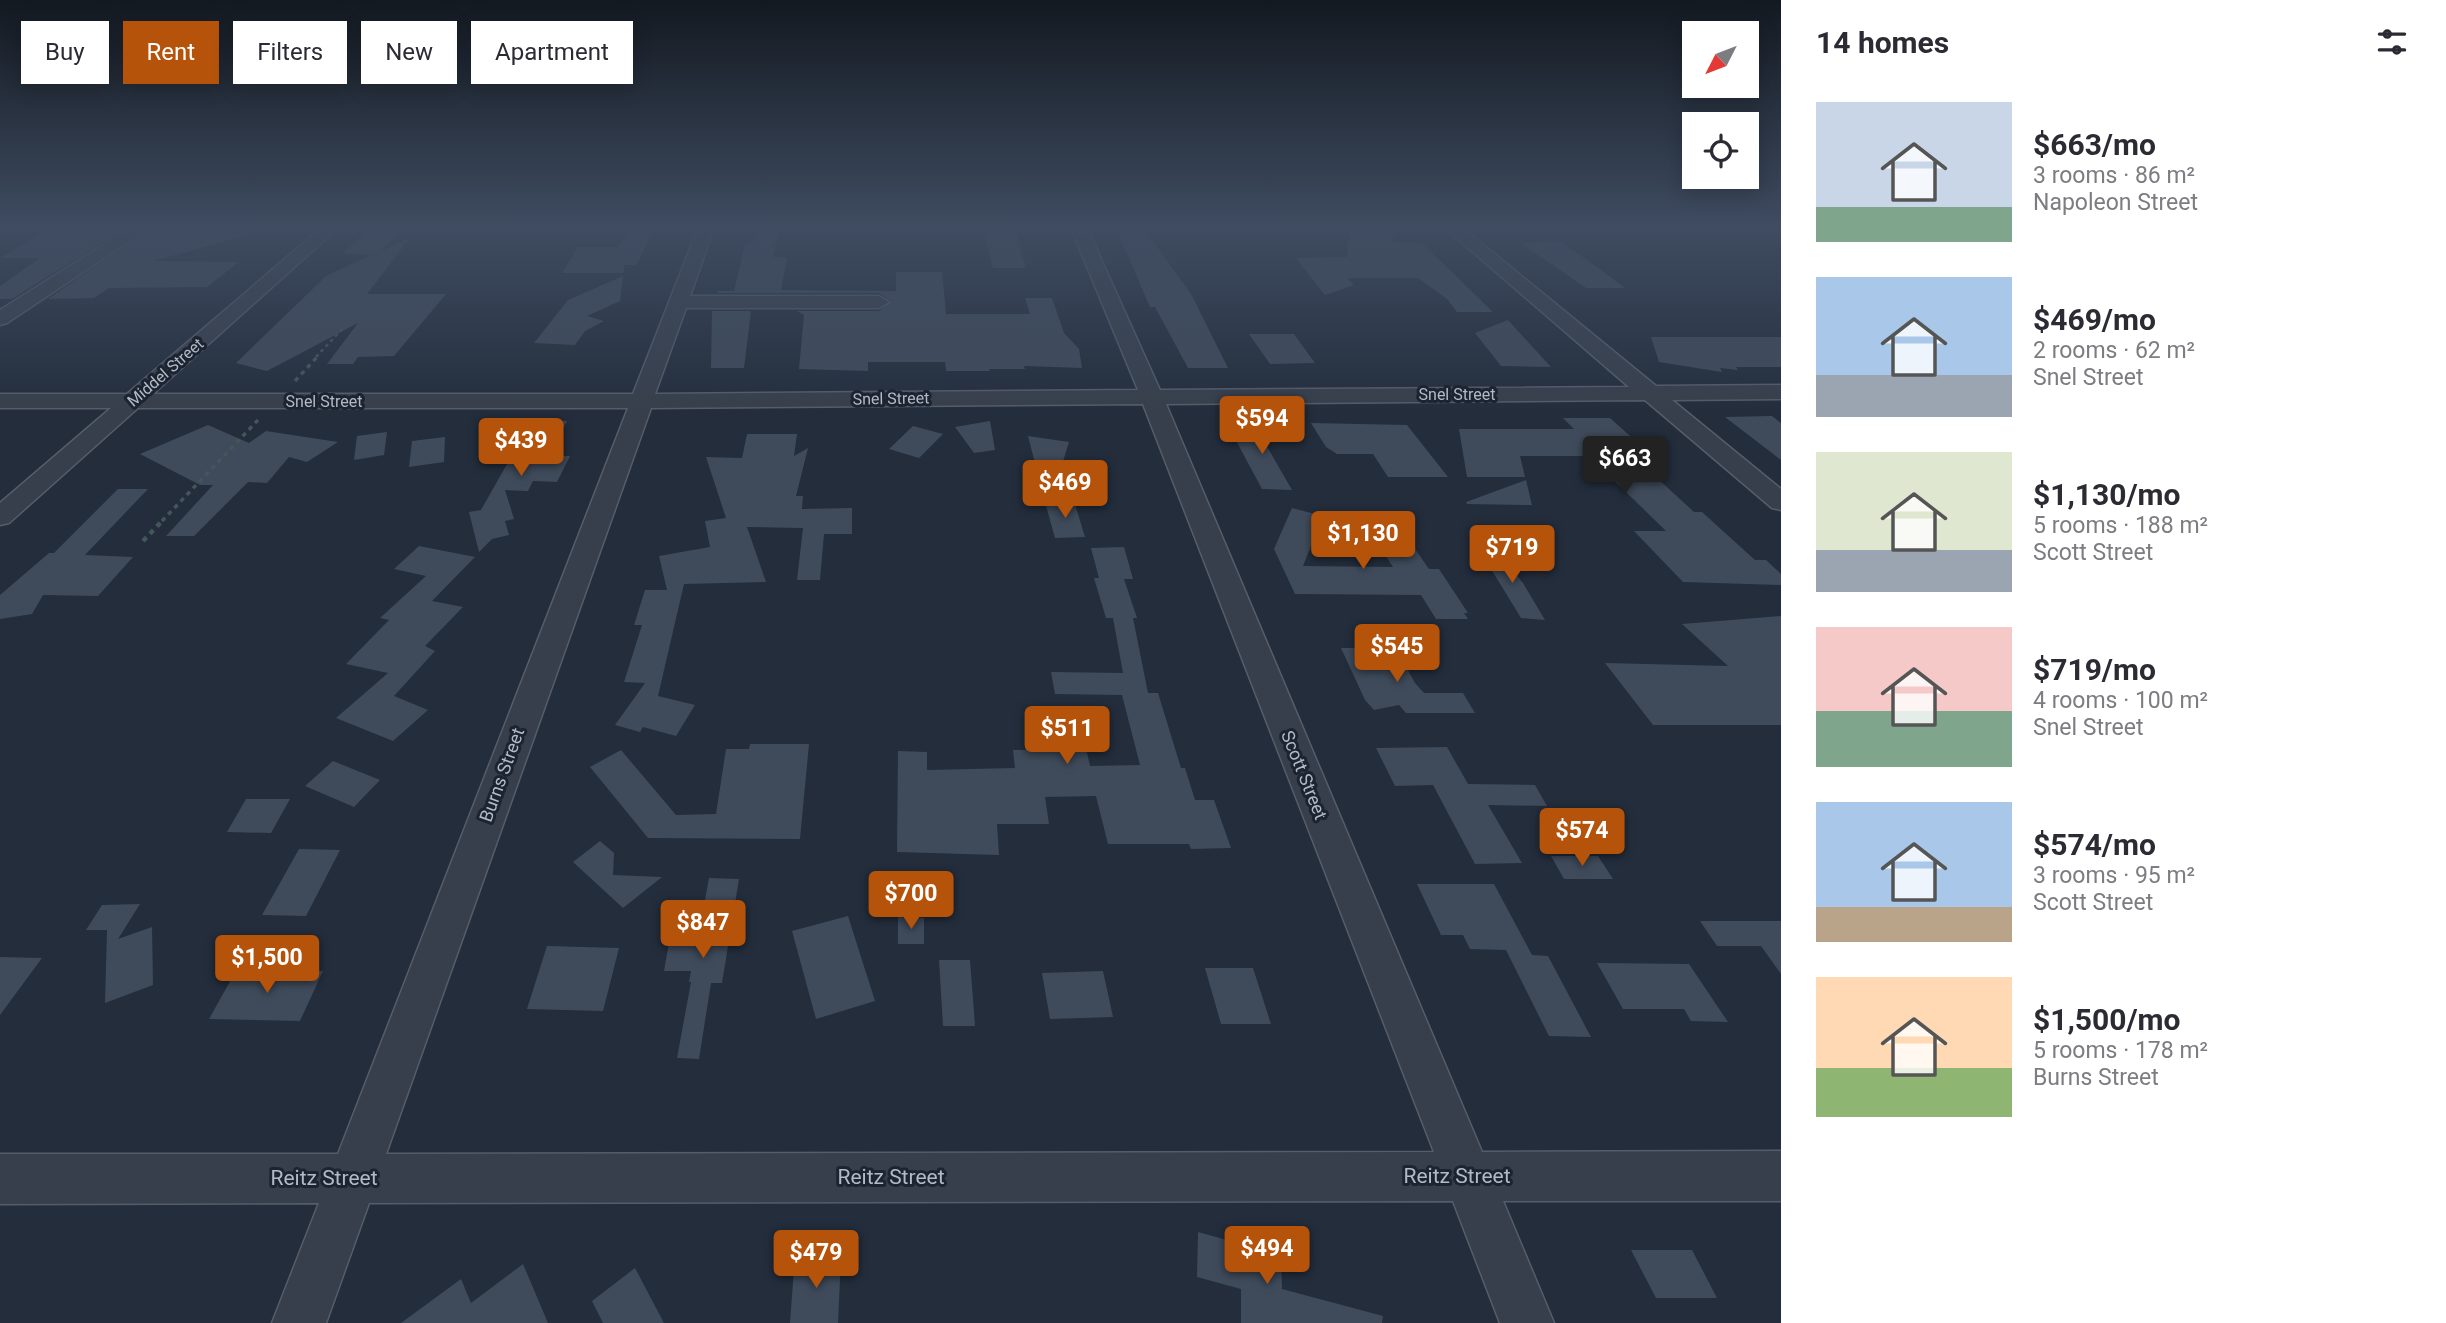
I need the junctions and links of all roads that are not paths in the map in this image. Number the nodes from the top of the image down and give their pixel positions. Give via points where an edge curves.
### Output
1 (45, 290) edge
2 (259, 290) edge
3 (682, 290) edge
4 (1106, 290) edge
5 (1527, 290) edge
6 (677, 302) junction
7 (879, 302) dead end
8 (0, 319) edge
9 (1781, 392) edge
10 (1650, 393) junction
11 (1151, 395) junction
12 (0, 401) edge
13 (132, 401) junction
14 (640, 401) junction
15 (1781, 502) edge
16 (0, 517) edge
17 (1467, 1176) junction
18 (1781, 1176) edge
19 (352, 1178) junction
20 (0, 1179) edge
21 (299, 1323) edge
22 (1527, 1323) edge

1 - 8 street
2 - 13 street, Middel Street
3 - 6 street, Burns Street
4 - 11 street, Scott Street
5 - 10 street
6 - 7 street
6 - 14 street, Burns Street
9 - 10 street, Snel Street
10 - 11 street, Snel Street
10 - 15 street
11 - 14 street, Snel Street
11 - 17 street, Scott Street
12 - 13 street, Snel Street
13 - 14 street, Snel Street
13 - 16 street, Middel Street
14 - 19 street, Burns Street
17 - 18 street, Reitz Street
17 - 19 street, Reitz Street
17 - 22 street, Scott Street
19 - 20 street, Reitz Street
19 - 21 street, Burns Street

